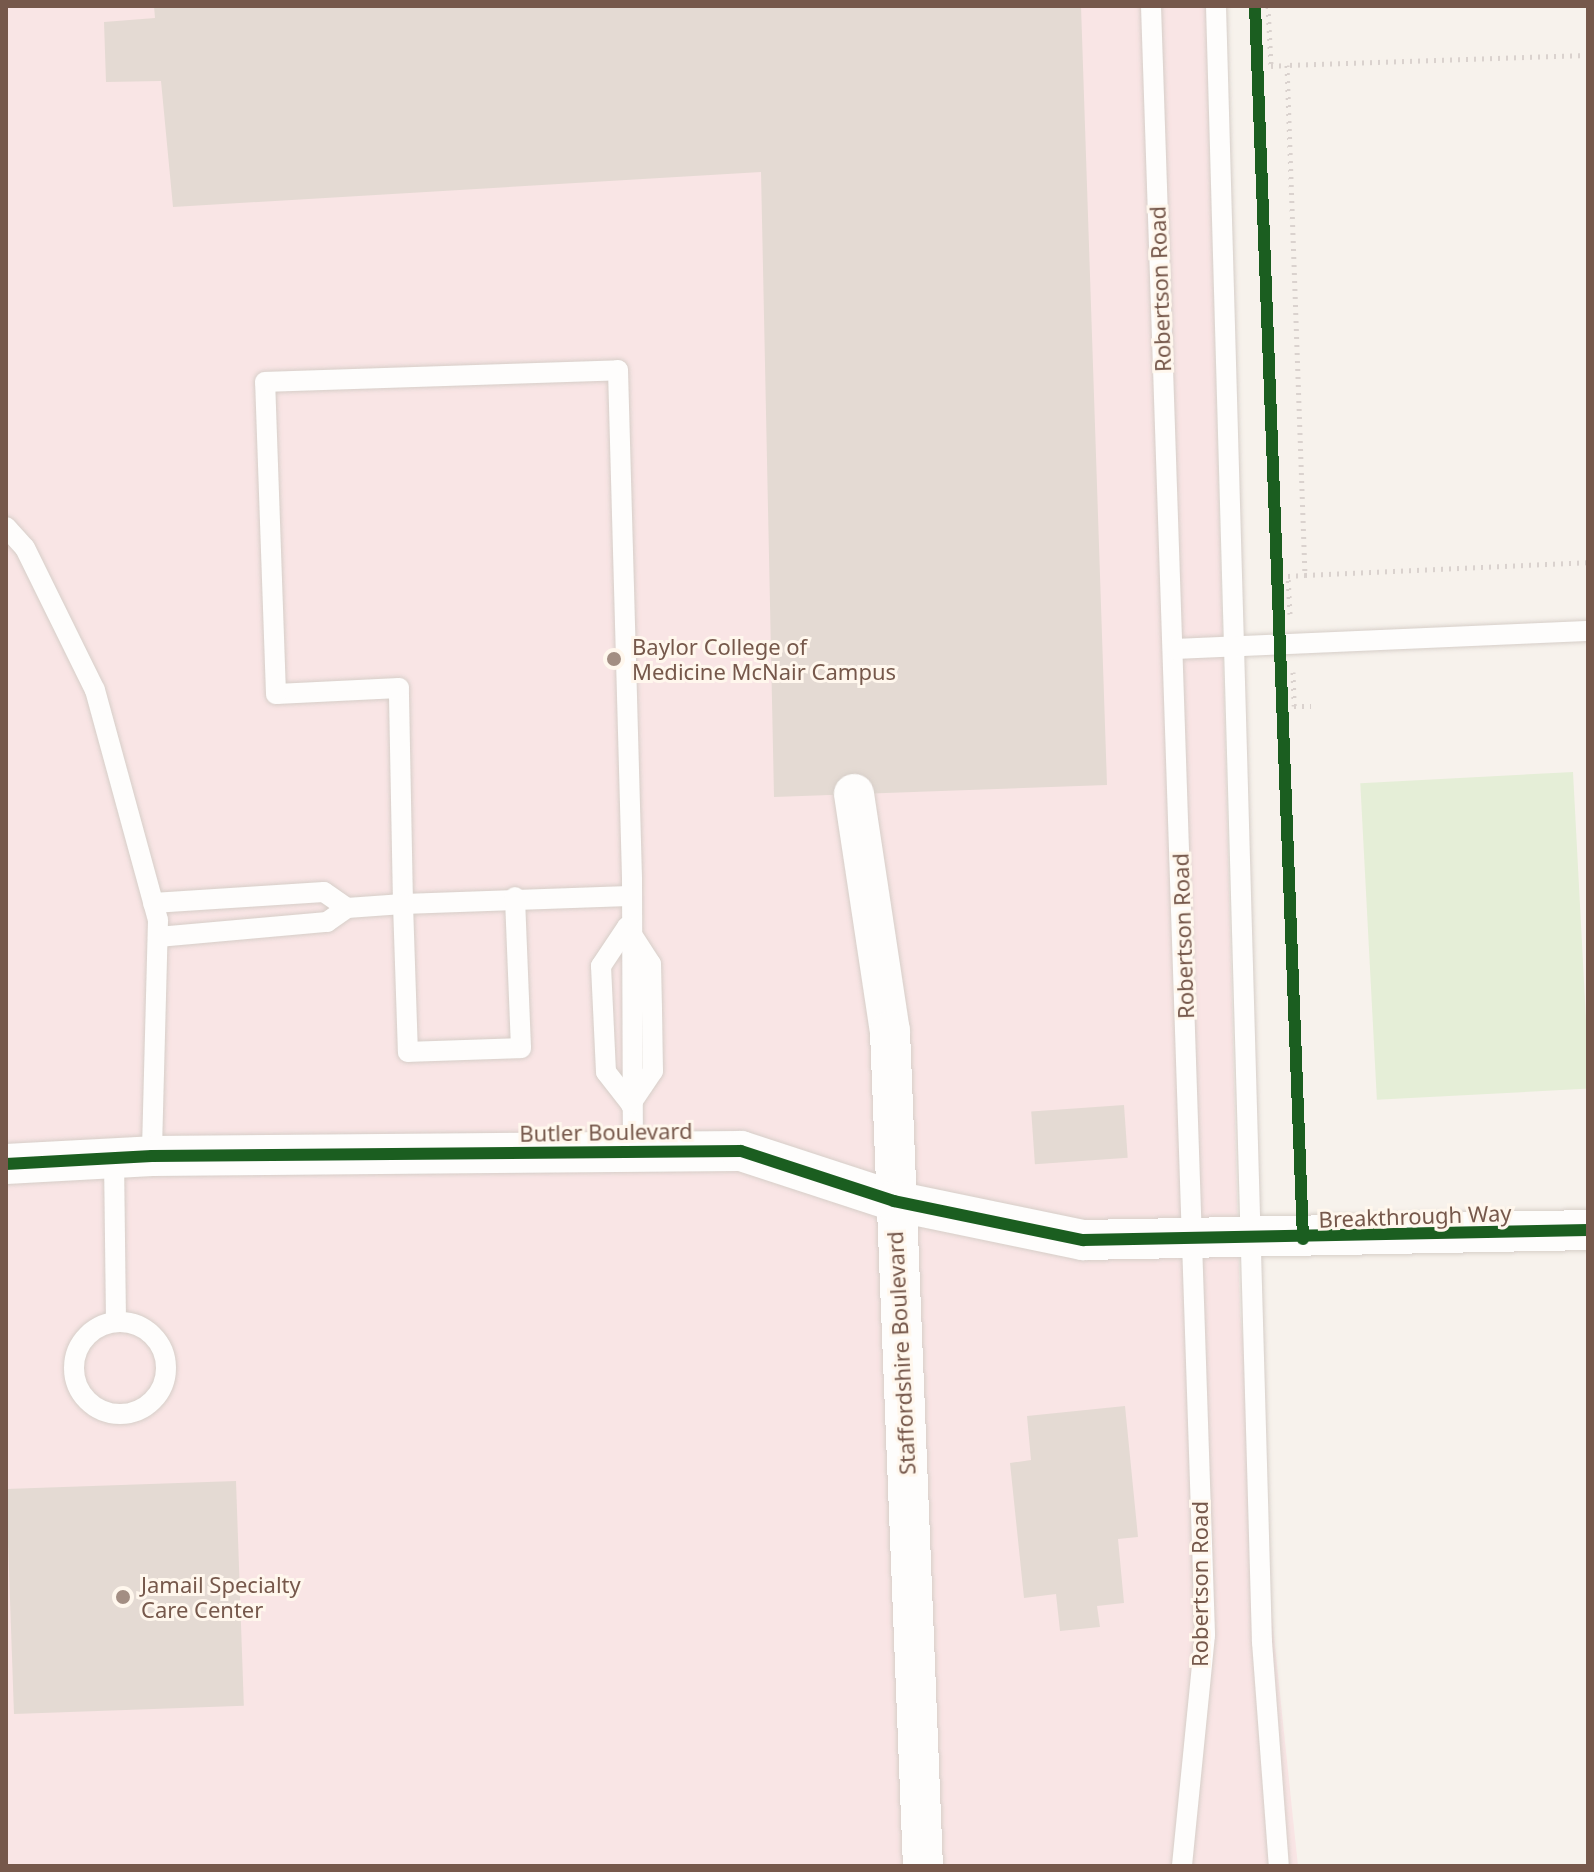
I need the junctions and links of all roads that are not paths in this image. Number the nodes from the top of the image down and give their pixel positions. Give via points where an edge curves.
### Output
1 (1152, 6) edge
2 (1216, 6) edge
3 (6, 527) edge
4 (1588, 631) edge
5 (1235, 646) junction
6 (1173, 649) junction
7 (854, 794) dead end
8 (629, 896) junction
9 (515, 897) junction
10 (153, 903) junction
11 (403, 904) junction
12 (347, 908) junction
13 (158, 937) junction
14 (633, 1151) junction
15 (133, 1157) junction
16 (6, 1164) edge
17 (894, 1201) junction
18 (1588, 1230) edge
19 (1250, 1241) junction
20 (1194, 1242) junction
21 (116, 1322) junction
22 (923, 1866) edge
23 (1182, 1866) edge
24 (1279, 1866) edge

1 - 6 lane, Robertson Road
2 - 5 lane
3 - 10 lane via 25,548 95,690
4 - 5 lane
5 - 6 lane
5 - 19 lane
6 - 20 lane, Robertson Road
7 - 17 street, Staffordshire Boulevard via 890,1031
8 - 9 lane
8 - 11 lane via 618,370 265,382 276,694 399,688
8 - 14 lane
9 - 11 lane
9 - 11 lane via 521,1048 408,1052
10 - 12 lane via 324,892
10 - 13 lane
11 - 12 lane
12 - 13 lane via 327,922
13 - 15 lane
14 - 15 street, Butler Boulevard
14 - 17 street, Butler Boulevard via 741,1151
15 - 16 street, Butler Boulevard
15 - 21 lane
17 - 20 street, Butler Boulevard via 1083,1240
17 - 22 street, Staffordshire Boulevard
18 - 19 street, Breakthrough Way
19 - 20 street, Breakthrough Way
19 - 24 lane via 1262,1642
20 - 23 lane, Robertson Road via 1205,1635
21 - 21 lane via 90,1333 74,1372 85,1399 126,1414 154,1400 165,1355 147,1331

